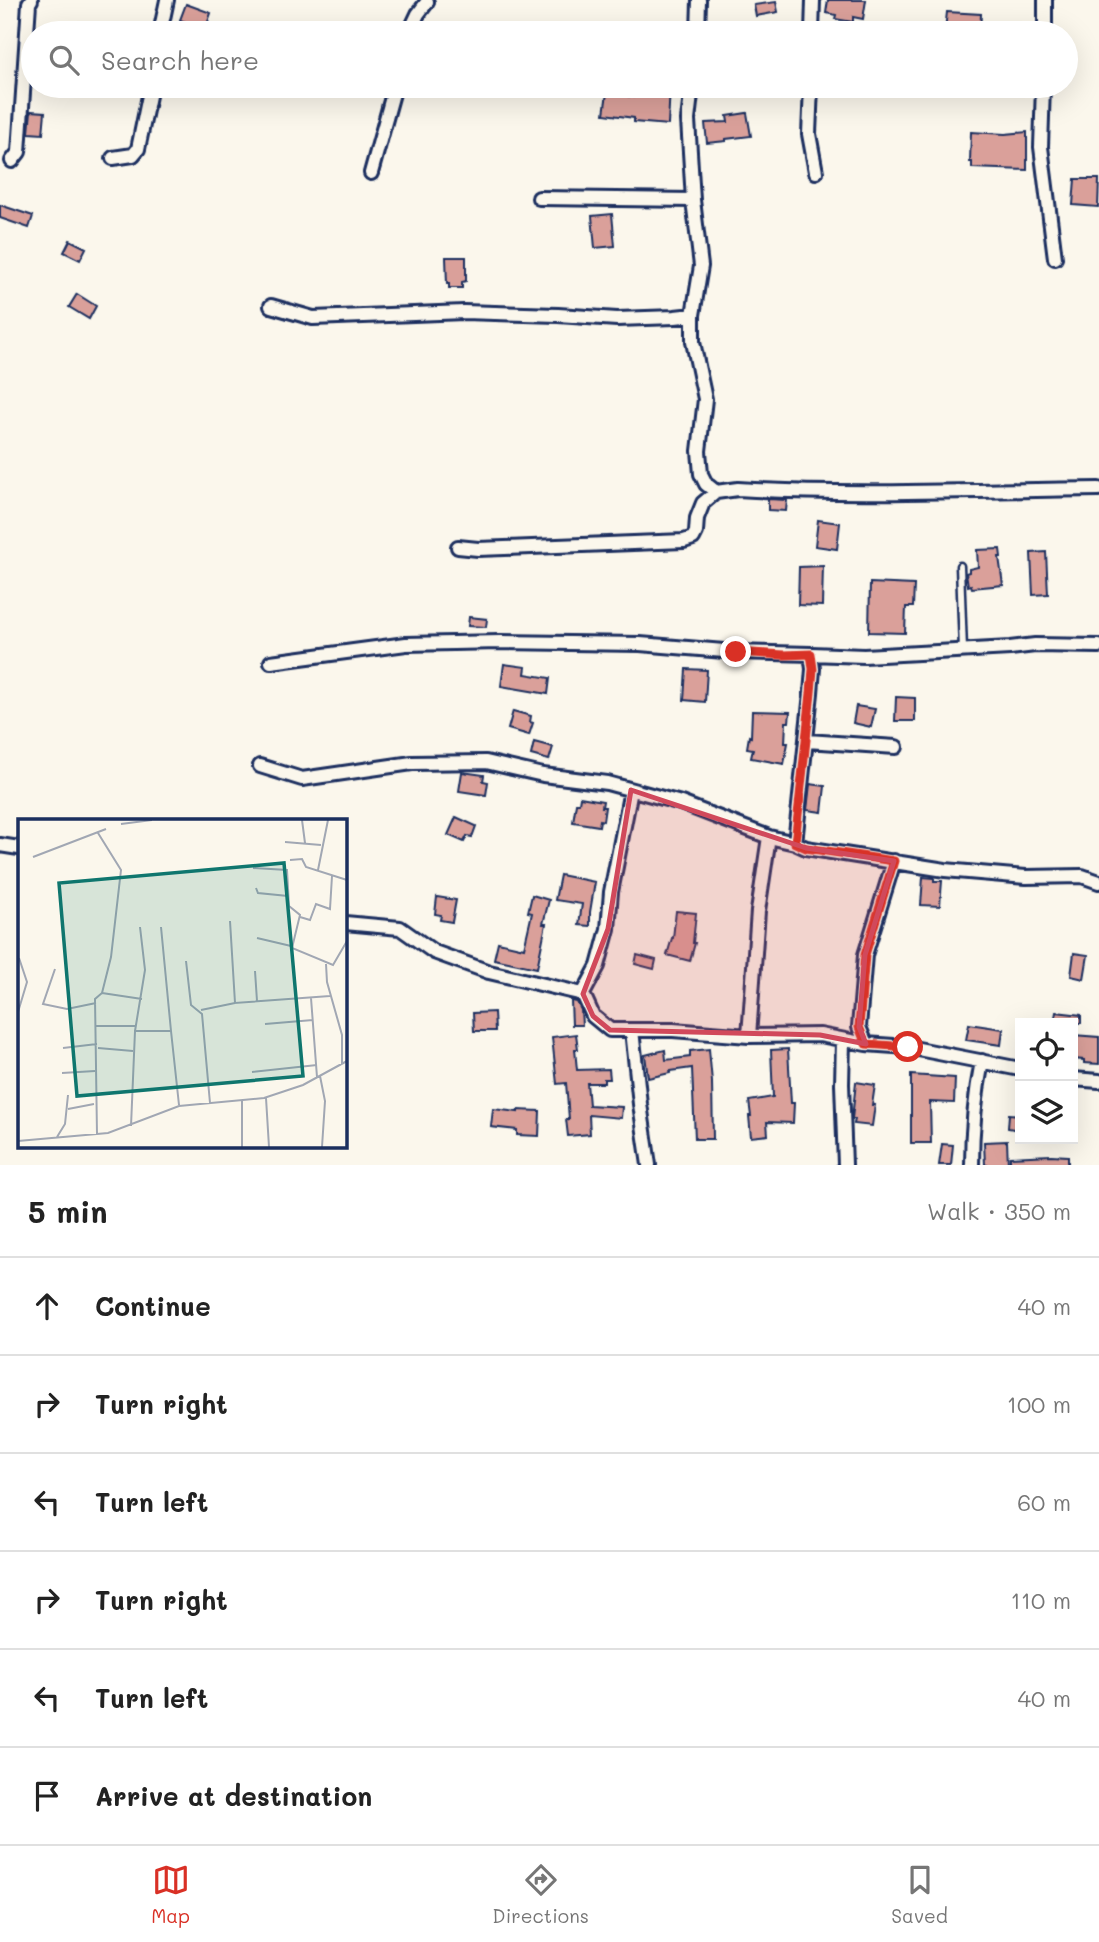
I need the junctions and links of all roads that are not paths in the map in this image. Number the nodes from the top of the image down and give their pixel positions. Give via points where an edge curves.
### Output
1 (31, 0) edge
2 (167, 0) edge
3 (699, 0) edge
4 (813, 0) edge
5 (1045, 0) edge
6 (427, 1) edge
7 (28, 21) edge
8 (163, 21) edge
9 (415, 21) edge
10 (698, 21) edge
11 (812, 21) edge
12 (1045, 21) edge
13 (23, 98) edge
14 (148, 98) edge
15 (392, 98) edge
16 (691, 98) edge
17 (810, 98) edge
18 (1043, 98) edge
19 (113, 158) dead end
20 (12, 161) dead end
21 (816, 172) dead end
22 (370, 173) dead end
23 (539, 198) dead end
24 (693, 200) junction
25 (1055, 258) dead end
26 (271, 306) dead end
27 (693, 314) junction
28 (1099, 489) edge
29 (716, 492) junction
30 (458, 547) dead end
31 (960, 566) dead end
32 (1099, 646) edge
33 (963, 650) junction
34 (811, 654) junction
35 (271, 662) dead end
36 (807, 741) junction
37 (896, 747) dead end
38 (260, 766) dead end
39 (631, 790) junction
40 (769, 837) junction
41 (795, 843) junction
42 (0, 845) edge
43 (18, 848) edge
44 (894, 861) junction
45 (1099, 882) edge
46 (346, 923) edge
47 (583, 993) junction
48 (632, 1030) junction
49 (749, 1036) junction
50 (843, 1040) junction
51 (866, 1044) junction
52 (982, 1061) junction
53 (1015, 1068) edge
54 (1078, 1079) edge
55 (1099, 1081) edge
56 (649, 1165) edge
57 (845, 1165) edge
58 (972, 1165) edge

1 - 7 street
2 - 8 street
3 - 10 street
4 - 11 street
5 - 12 street
6 - 9 street
13 - 20 street via 19,152
14 - 19 street via 138,149 133,155
15 - 22 street
16 - 24 street
17 - 21 street via 809,134
18 - 25 street via 1041,147
23 - 24 street
24 - 27 street via 701,266
26 - 27 street via 313,318 464,312 617,319
27 - 29 street via 705,399 701,474
28 - 29 street
29 - 30 street via 703,503 693,538 684,541
31 - 33 lane
32 - 33 street
33 - 34 street
34 - 35 street via 500,642 406,645
34 - 36 street
36 - 37 street
36 - 41 street
38 - 39 street via 302,779 412,763 486,762
39 - 40 street via 681,803
39 - 47 street via 608,929 598,966
40 - 41 street
40 - 49 street via 758,911
41 - 44 street
42 - 43 street
44 - 45 street via 1026,877 1082,876
44 - 51 street via 865,955 859,1027
46 - 47 street via 400,928 434,952 489,972
47 - 48 street via 593,1016 610,1030
48 - 49 street
48 - 56 street
49 - 50 street via 820,1035
50 - 51 street
50 - 57 street
51 - 52 street
52 - 53 street
52 - 58 street via 975,1095
54 - 55 street

